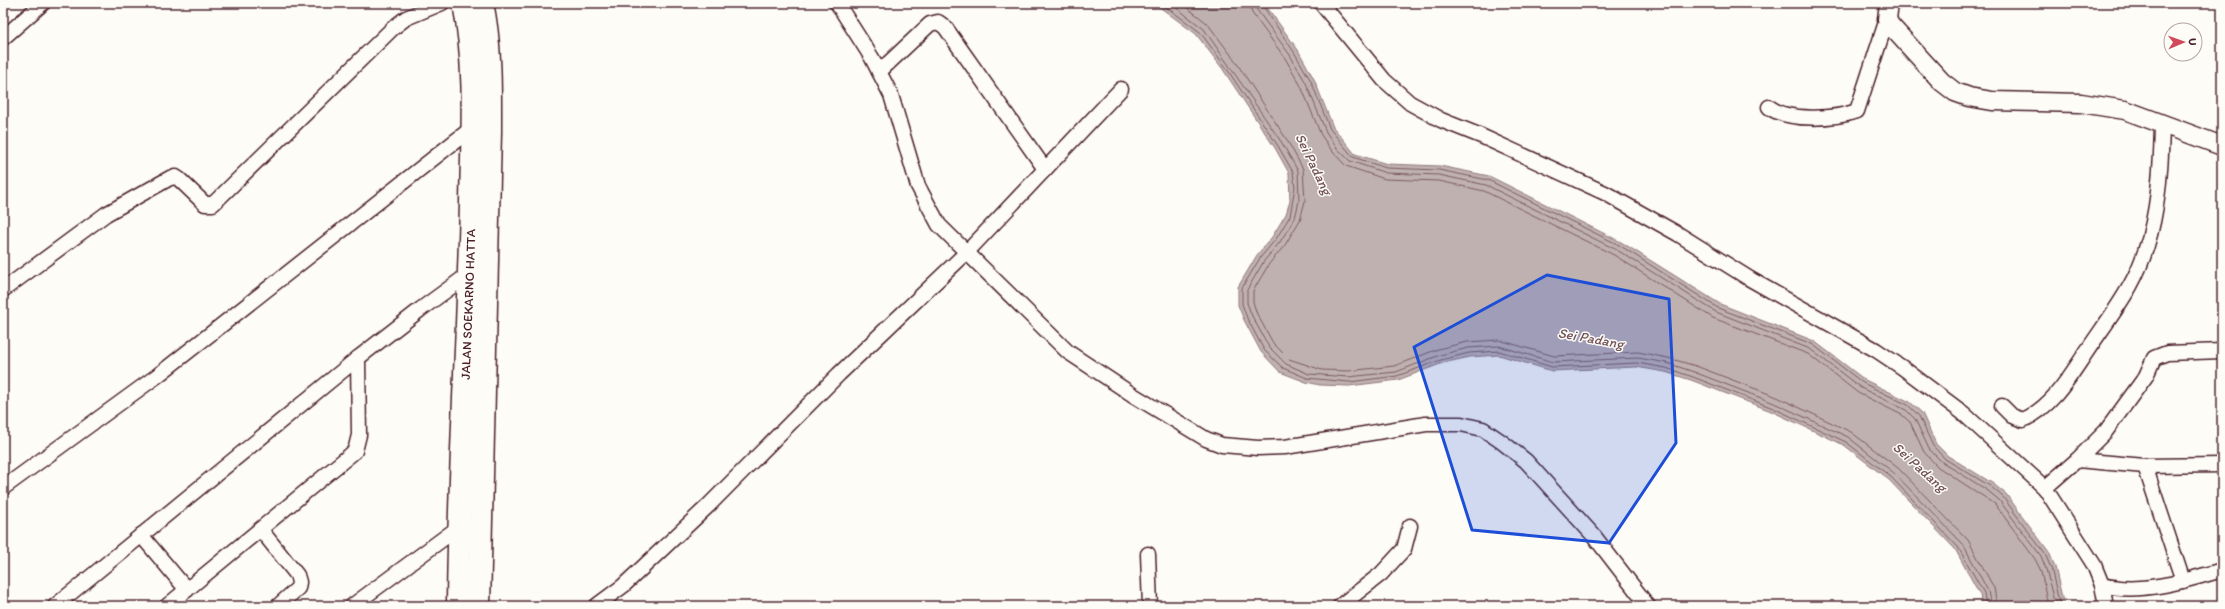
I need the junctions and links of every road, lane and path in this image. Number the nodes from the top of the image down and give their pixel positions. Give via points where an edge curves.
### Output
1 (43, 3) edge
2 (442, 3) edge
3 (464, 3) edge
4 (482, 3) edge
5 (837, 3) edge
6 (1321, 3) edge
7 (1888, 11) edge
8 (3, 38) edge
9 (879, 72) junction
10 (1121, 89) dead end
11 (1769, 107) dead end
12 (481, 121) junction
13 (2162, 124) junction
14 (2222, 146) edge
15 (1045, 169) junction
16 (966, 252) junction
17 (487, 261) junction
18 (470, 274) junction
19 (3, 290) edge
20 (2222, 352) edge
21 (358, 358) junction
22 (2002, 406) dead end
23 (2077, 460) junction
24 (2222, 465) edge
25 (2145, 466) junction
26 (3, 488) edge
27 (2045, 488) junction
28 (1410, 526) dead end
29 (459, 527) junction
30 (261, 530) junction
31 (141, 535) junction
32 (1148, 554) dead end
33 (2222, 570) edge
34 (2183, 581) junction
35 (2102, 585) junction
36 (187, 590) junction
37 (55, 606) edge
38 (167, 606) edge
39 (278, 606) edge
40 (352, 606) edge
41 (458, 606) edge
42 (479, 606) edge
43 (596, 606) edge
44 (1150, 606) edge
45 (1340, 606) edge
46 (1648, 606) edge
47 (2106, 606) edge

1 - 8 street
2 - 19 street via 406,18 393,28 213,204 205,204 176,177 170,178 106,214
3 - 12 highway, JALAN SOEKARNO HATTA
4 - 12 highway, JALAN SOEKARNO HATTA via 489,65
5 - 9 street
6 - 27 street via 1384,80 1410,103 1441,120 1605,193 1876,350 1963,413
7 - 11 street via 1857,111 1796,117
7 - 13 street via 1896,33 1955,92 1992,101 2096,105 2124,110
9 - 15 street via 930,24 938,22 945,27
9 - 16 street via 891,96 918,186 939,225
10 - 15 street
12 - 17 highway, JALAN SOEKARNO HATTA
12 - 18 highway, JALAN SOEKARNO HATTA
12 - 26 street via 157,376
13 - 14 street
13 - 22 street via 2155,212 2142,258 2130,286 2066,383 2044,406 2023,420 2012,416
15 - 16 street
16 - 43 street via 702,511 623,586
16 - 46 street via 1068,352 1139,399 1206,439 1222,445 1285,447 1426,424 1462,424 1483,430 1526,461 1594,536
17 - 18 street
17 - 42 highway, JALAN SOEKARNO HATTA
18 - 21 street
18 - 29 highway, JALAN SOEKARNO HATTA
20 - 23 street via 2167,353 2154,358 2146,376 2106,431
21 - 30 street via 358,446 351,455
21 - 31 street
23 - 25 street
23 - 27 street
24 - 25 street
25 - 34 street
27 - 35 street via 2094,565
28 - 45 street via 1404,550 1381,574
29 - 40 street
29 - 41 highway, JALAN SOEKARNO HATTA
30 - 36 street
30 - 39 street via 297,575 299,582 298,588
31 - 36 street
31 - 37 street
32 - 44 street
33 - 34 street
34 - 35 street via 2120,589
35 - 47 street
36 - 38 street

